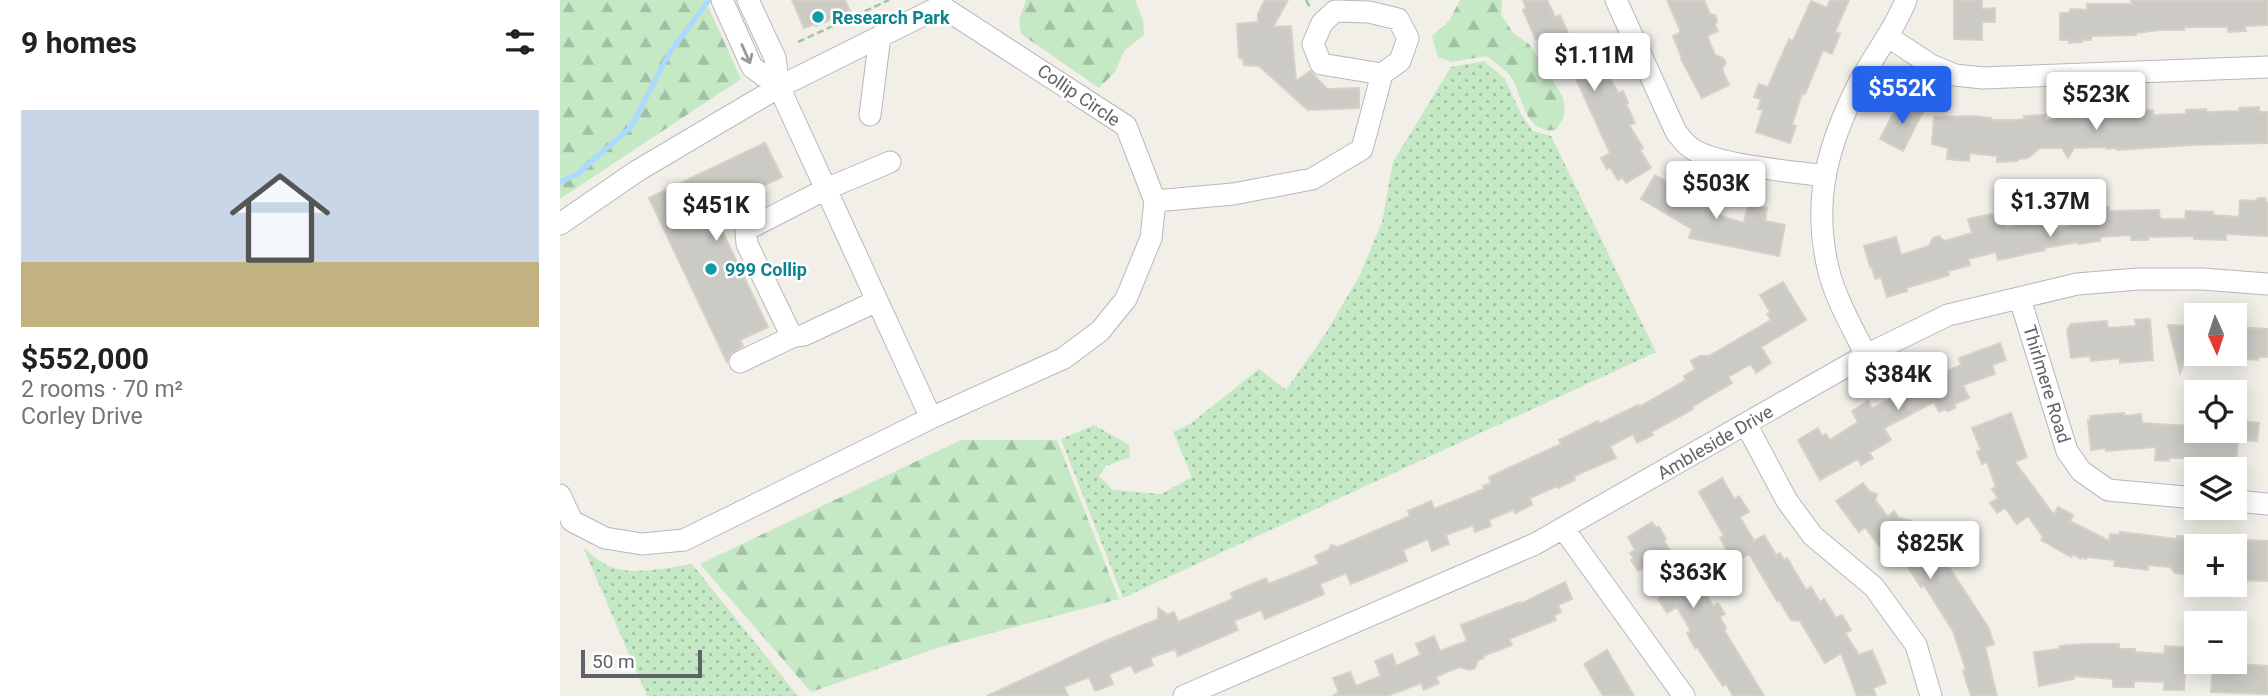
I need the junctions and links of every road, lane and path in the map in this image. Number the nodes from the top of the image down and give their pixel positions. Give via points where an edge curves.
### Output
1 (748, 0) edge
2 (889, 0) edge
3 (1616, 0) edge
4 (1906, 0) edge
5 (724, 5) edge
6 (880, 36) junction
7 (1886, 36) junction
8 (798, 42) dead end
9 (2268, 67) edge
10 (1382, 74) dead end
11 (779, 87) junction
12 (870, 115) dead end
13 (890, 162) dead end
14 (1825, 176) junction
15 (826, 189) junction
16 (1155, 201) junction
17 (560, 224) edge
18 (2268, 284) edge
19 (2021, 299) junction
20 (877, 301) junction
21 (792, 337) junction
22 (1866, 355) junction
23 (740, 362) dead end
24 (931, 418) junction
25 (1746, 424) junction
26 (560, 495) edge
27 (2184, 497) edge
28 (2247, 502) edge
29 (2268, 504) edge
30 (1563, 528) junction
31 (1184, 696) edge
32 (1684, 696) edge
33 (1931, 696) edge

1 - 11 street via 775,58
2 - 8 path
3 - 14 street via 1676,132 1690,148 1724,161
4 - 7 street
5 -> 11 street via 752,67
6 - 11 street, Collip Circle
6 - 12 street
6 - 16 street, Collip Circle via 941,6 1126,126
7 - 9 street via 1931,65 1955,75 1983,78
7 - 14 street via 1834,137
10 - 16 street via 1362,149 1312,179 1233,194
11 - 15 street
11 - 17 street, Collip Circle via 637,171
13 - 15 street
14 - 22 street via 1821,194 1828,268
15 - 20 street
15 - 21 street via 746,230 747,244
16 - 24 street, Collip Circle via 1151,238 1126,299 1100,331 1064,358
18 - 19 street, Ambleside Drive via 2138,279 2077,284
19 - 22 street, Ambleside Drive via 1948,315
19 - 27 street, Thirlmere Road via 2067,451 2081,471 2108,490
20 - 21 street
20 - 24 street
21 - 23 street
22 - 25 street, Ambleside Drive
24 - 26 street, Collip Circle via 684,540 642,544 605,538 572,521
25 - 30 street, Ambleside Drive
25 - 33 street via 1806,527 1874,587 1916,645
28 - 29 street
30 - 31 street, Ambleside Drive
30 - 32 street

